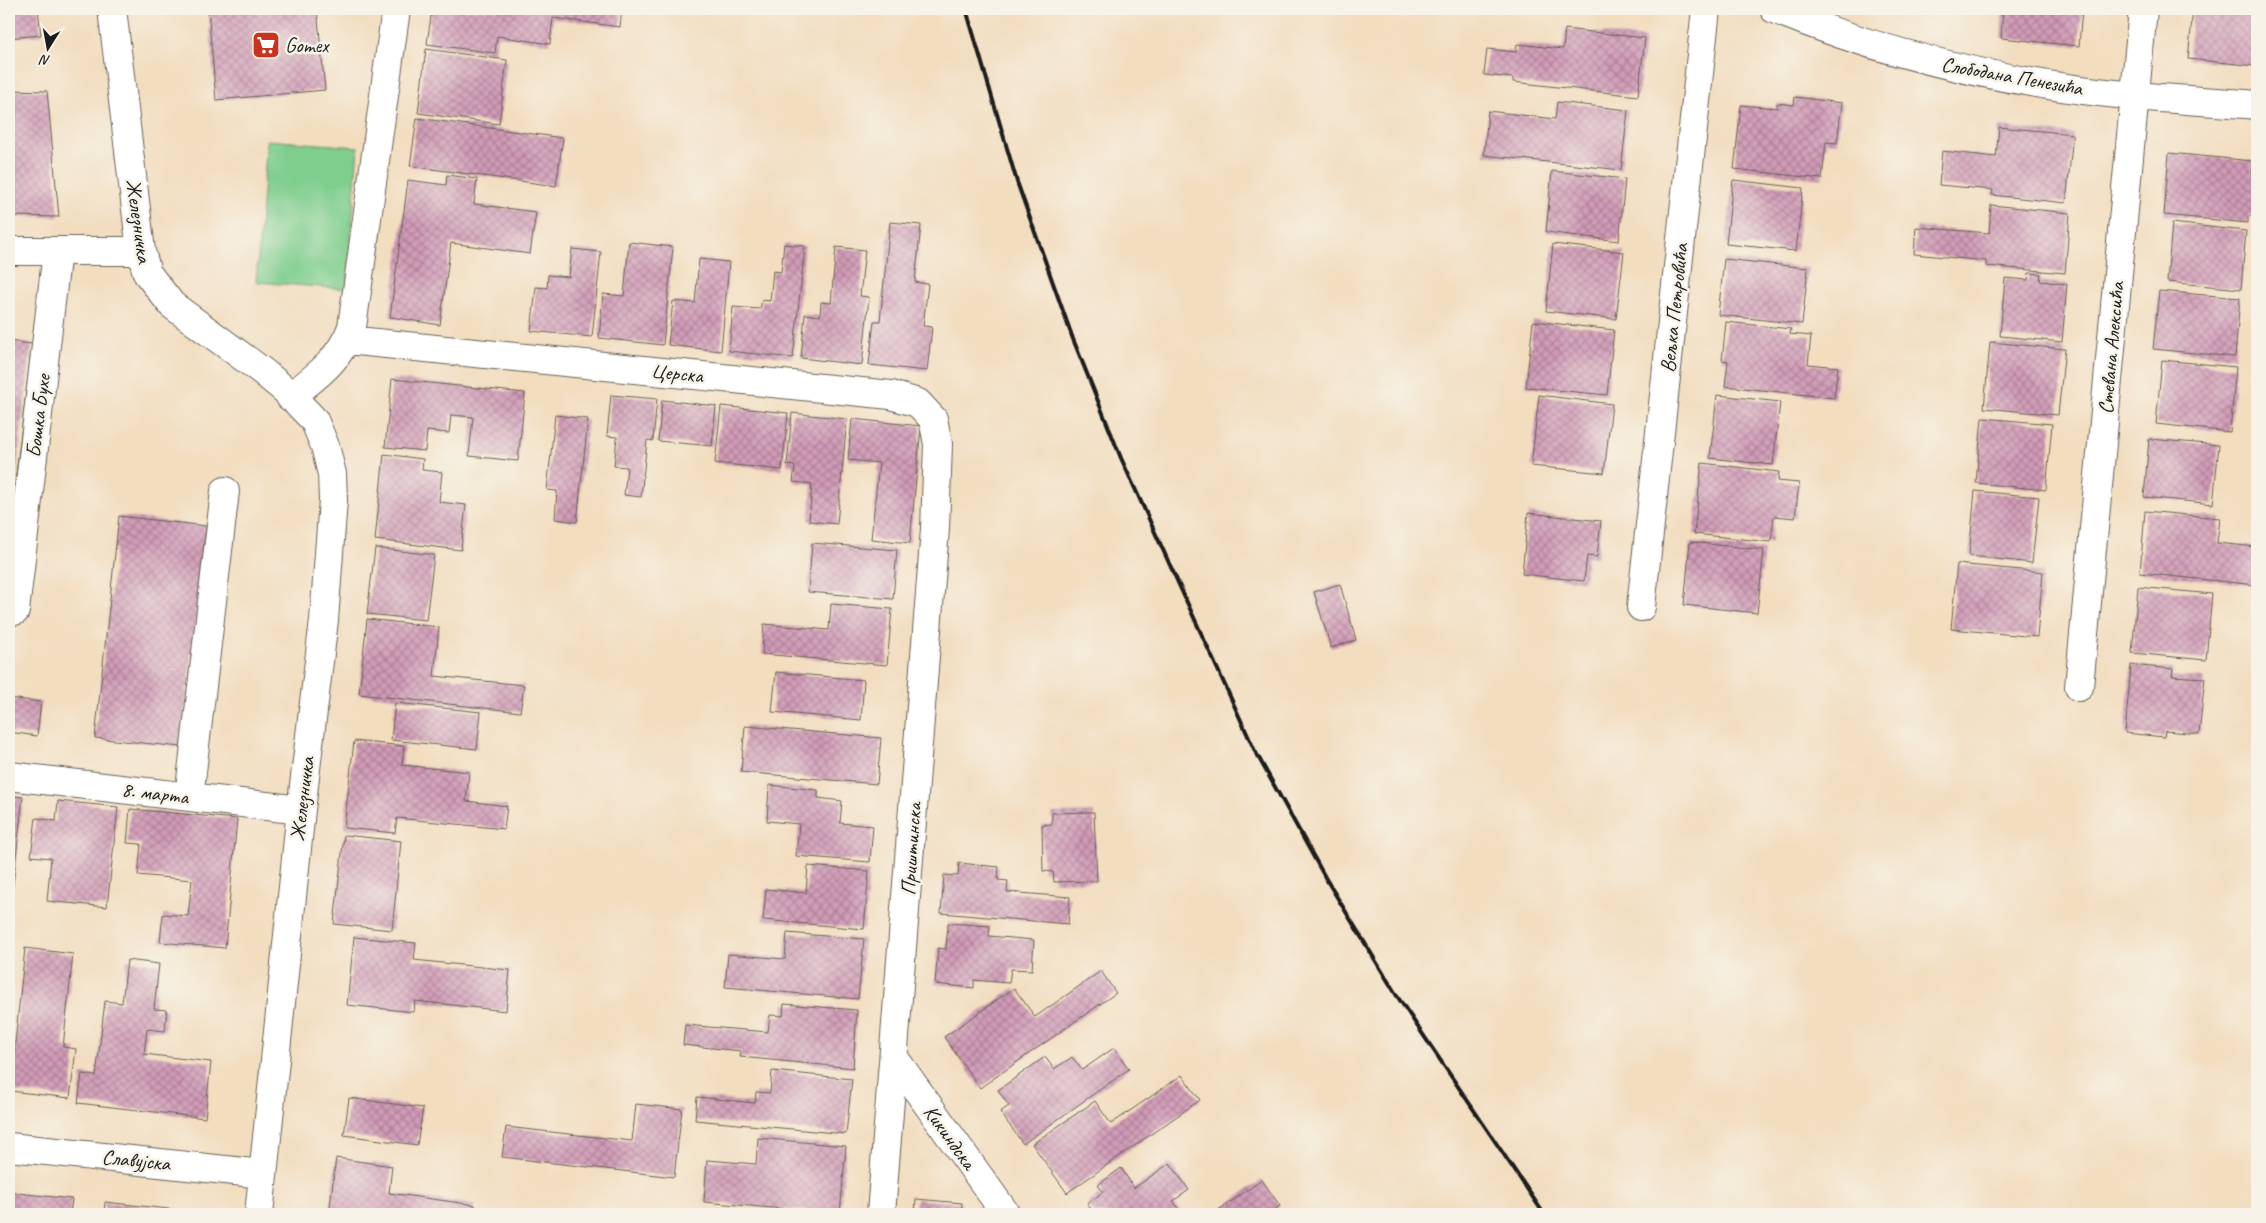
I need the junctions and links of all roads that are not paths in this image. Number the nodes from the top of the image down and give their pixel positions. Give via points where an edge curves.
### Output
1 (112, 9) edge
2 (396, 9) edge
3 (1706, 9) edge
4 (1774, 9) edge
5 (2143, 9) edge
6 (2134, 95) junction
7 (2257, 105) edge
8 (9, 250) edge
9 (57, 251) junction
10 (141, 251) junction
11 (348, 340) junction
12 (290, 397) junction
13 (938, 484) joint
14 (224, 492) dead end
15 (1641, 607) dead end
16 (15, 611) dead end
17 (2079, 687) dead end
18 (9, 776) edge
19 (189, 797) junction
20 (301, 810) junction
21 (895, 1059) junction
22 (9, 1147) edge
23 (263, 1174) junction
24 (258, 1214) edge
25 (881, 1214) edge
26 (1006, 1214) edge

1 - 10 street, Железничка
2 - 11 street
3 - 15 street, Вељка Петровића
4 - 6 street, Слободана Пенезића via 1807,23 1939,64 2063,87
5 - 6 street, Стевана Алексића
6 - 7 street, Слободана Пенезића
6 - 17 street, Стевана Алексића
8 - 9 street
9 - 10 street
9 - 16 street, Бошка Бухе
10 - 12 street, Железничка via 147,274 172,305 262,371
11 - 12 street via 329,365
11 - 13 street, Церска via 891,395 918,403 933,419 938,444
12 - 20 street, Железничка via 314,420 325,446 332,474 333,500 324,620
13 - 21 street, Приштинска
14 - 19 street
18 - 19 street, 8. марта
19 - 20 street, 8. марта
20 - 23 street, Железничка
21 - 25 street, Приштинска
21 - 26 street, Кикиндска
22 - 23 street, Славујска
23 - 24 street, Железничка

